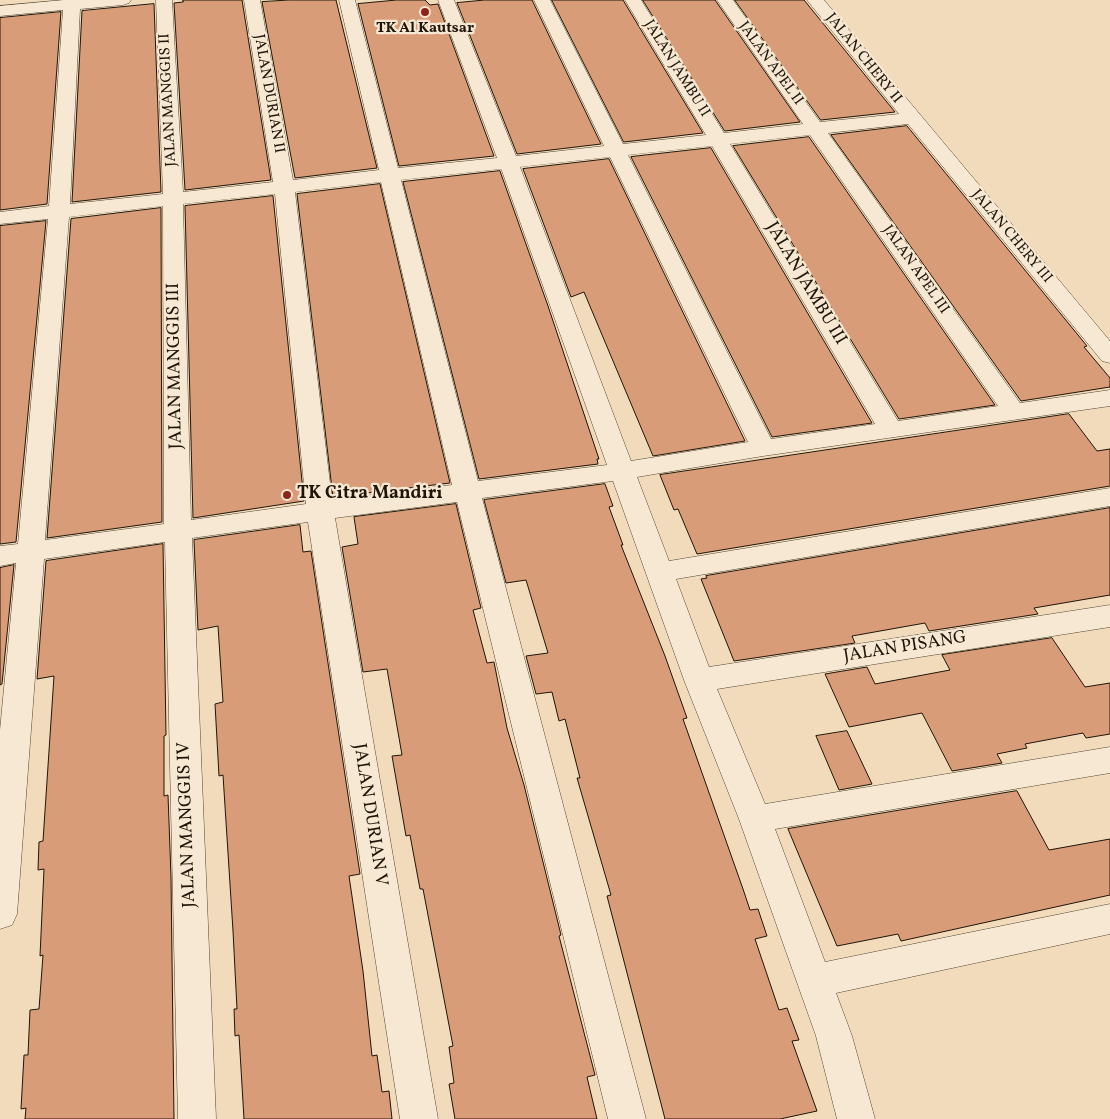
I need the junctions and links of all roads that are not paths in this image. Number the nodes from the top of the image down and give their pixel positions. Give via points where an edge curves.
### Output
1 (123, 0) edge
2 (164, 0) edge
3 (252, 0) edge
4 (347, 0) edge
5 (446, 0) edge
6 (542, 0) edge
7 (633, 0) edge
8 (725, 0) edge
9 (815, 0) edge
10 (72, 2) edge
11 (0, 11) edge
12 (912, 118) junction
13 (816, 128) junction
14 (718, 139) junction
15 (615, 152) junction
16 (510, 163) junction
17 (390, 175) junction
18 (284, 188) junction
19 (173, 200) junction
20 (59, 212) junction
21 (0, 218) edge
22 (1110, 356) edge
23 (1110, 398) edge
24 (1014, 412) junction
25 (891, 429) junction
26 (762, 448) junction
27 (624, 471) junction
28 (467, 491) junction
29 (1110, 497) edge
30 (320, 510) junction
31 (178, 531) junction
32 (30, 552) junction
33 (0, 556) edge
34 (661, 572) junction
35 (1110, 616) edge
36 (699, 680) junction
37 (1110, 760) edge
38 (755, 818) junction
39 (0, 914) edge
40 (1110, 919) edge
41 (814, 981) junction
42 (197, 1119) edge
43 (419, 1119) edge
44 (627, 1119) edge
45 (856, 1119) edge

1 - 10 street
2 - 19 street, JALAN MANGGIS II
3 - 18 street, JALAN DURIAN II
4 - 17 street
5 - 16 street
6 - 15 street
7 - 14 street, JALAN JAMBU II
8 - 13 street, JALAN APEL II
9 - 12 street, JALAN CHERY II
10 - 11 street
10 - 20 street
12 - 13 street
12 - 22 street, JALAN CHERY III
13 - 14 street
13 - 24 street, JALAN APEL III
14 - 15 street
14 - 25 street, JALAN JAMBU III
15 - 16 street
15 - 26 street
16 - 17 street
16 - 27 street
17 - 18 street
17 - 28 street
18 - 19 street
18 - 30 street, JALAN DURIAN II
19 - 20 street
19 - 31 street, JALAN MANGGIS III
20 - 21 street
20 - 32 street
23 - 24 street
24 - 25 street
25 - 26 street
26 - 27 street
27 - 28 street
27 - 34 street
28 - 30 street
28 - 44 street
29 - 34 street
30 - 31 street
30 - 43 street, JALAN DURIAN V
31 - 32 street
31 - 42 street, JALAN MANGGIS IV
32 - 33 street
32 - 39 street
34 - 36 street
35 - 36 street, JALAN PISANG
36 - 38 street
37 - 38 street
38 - 41 street
40 - 41 street
41 - 45 street via 834,1036

